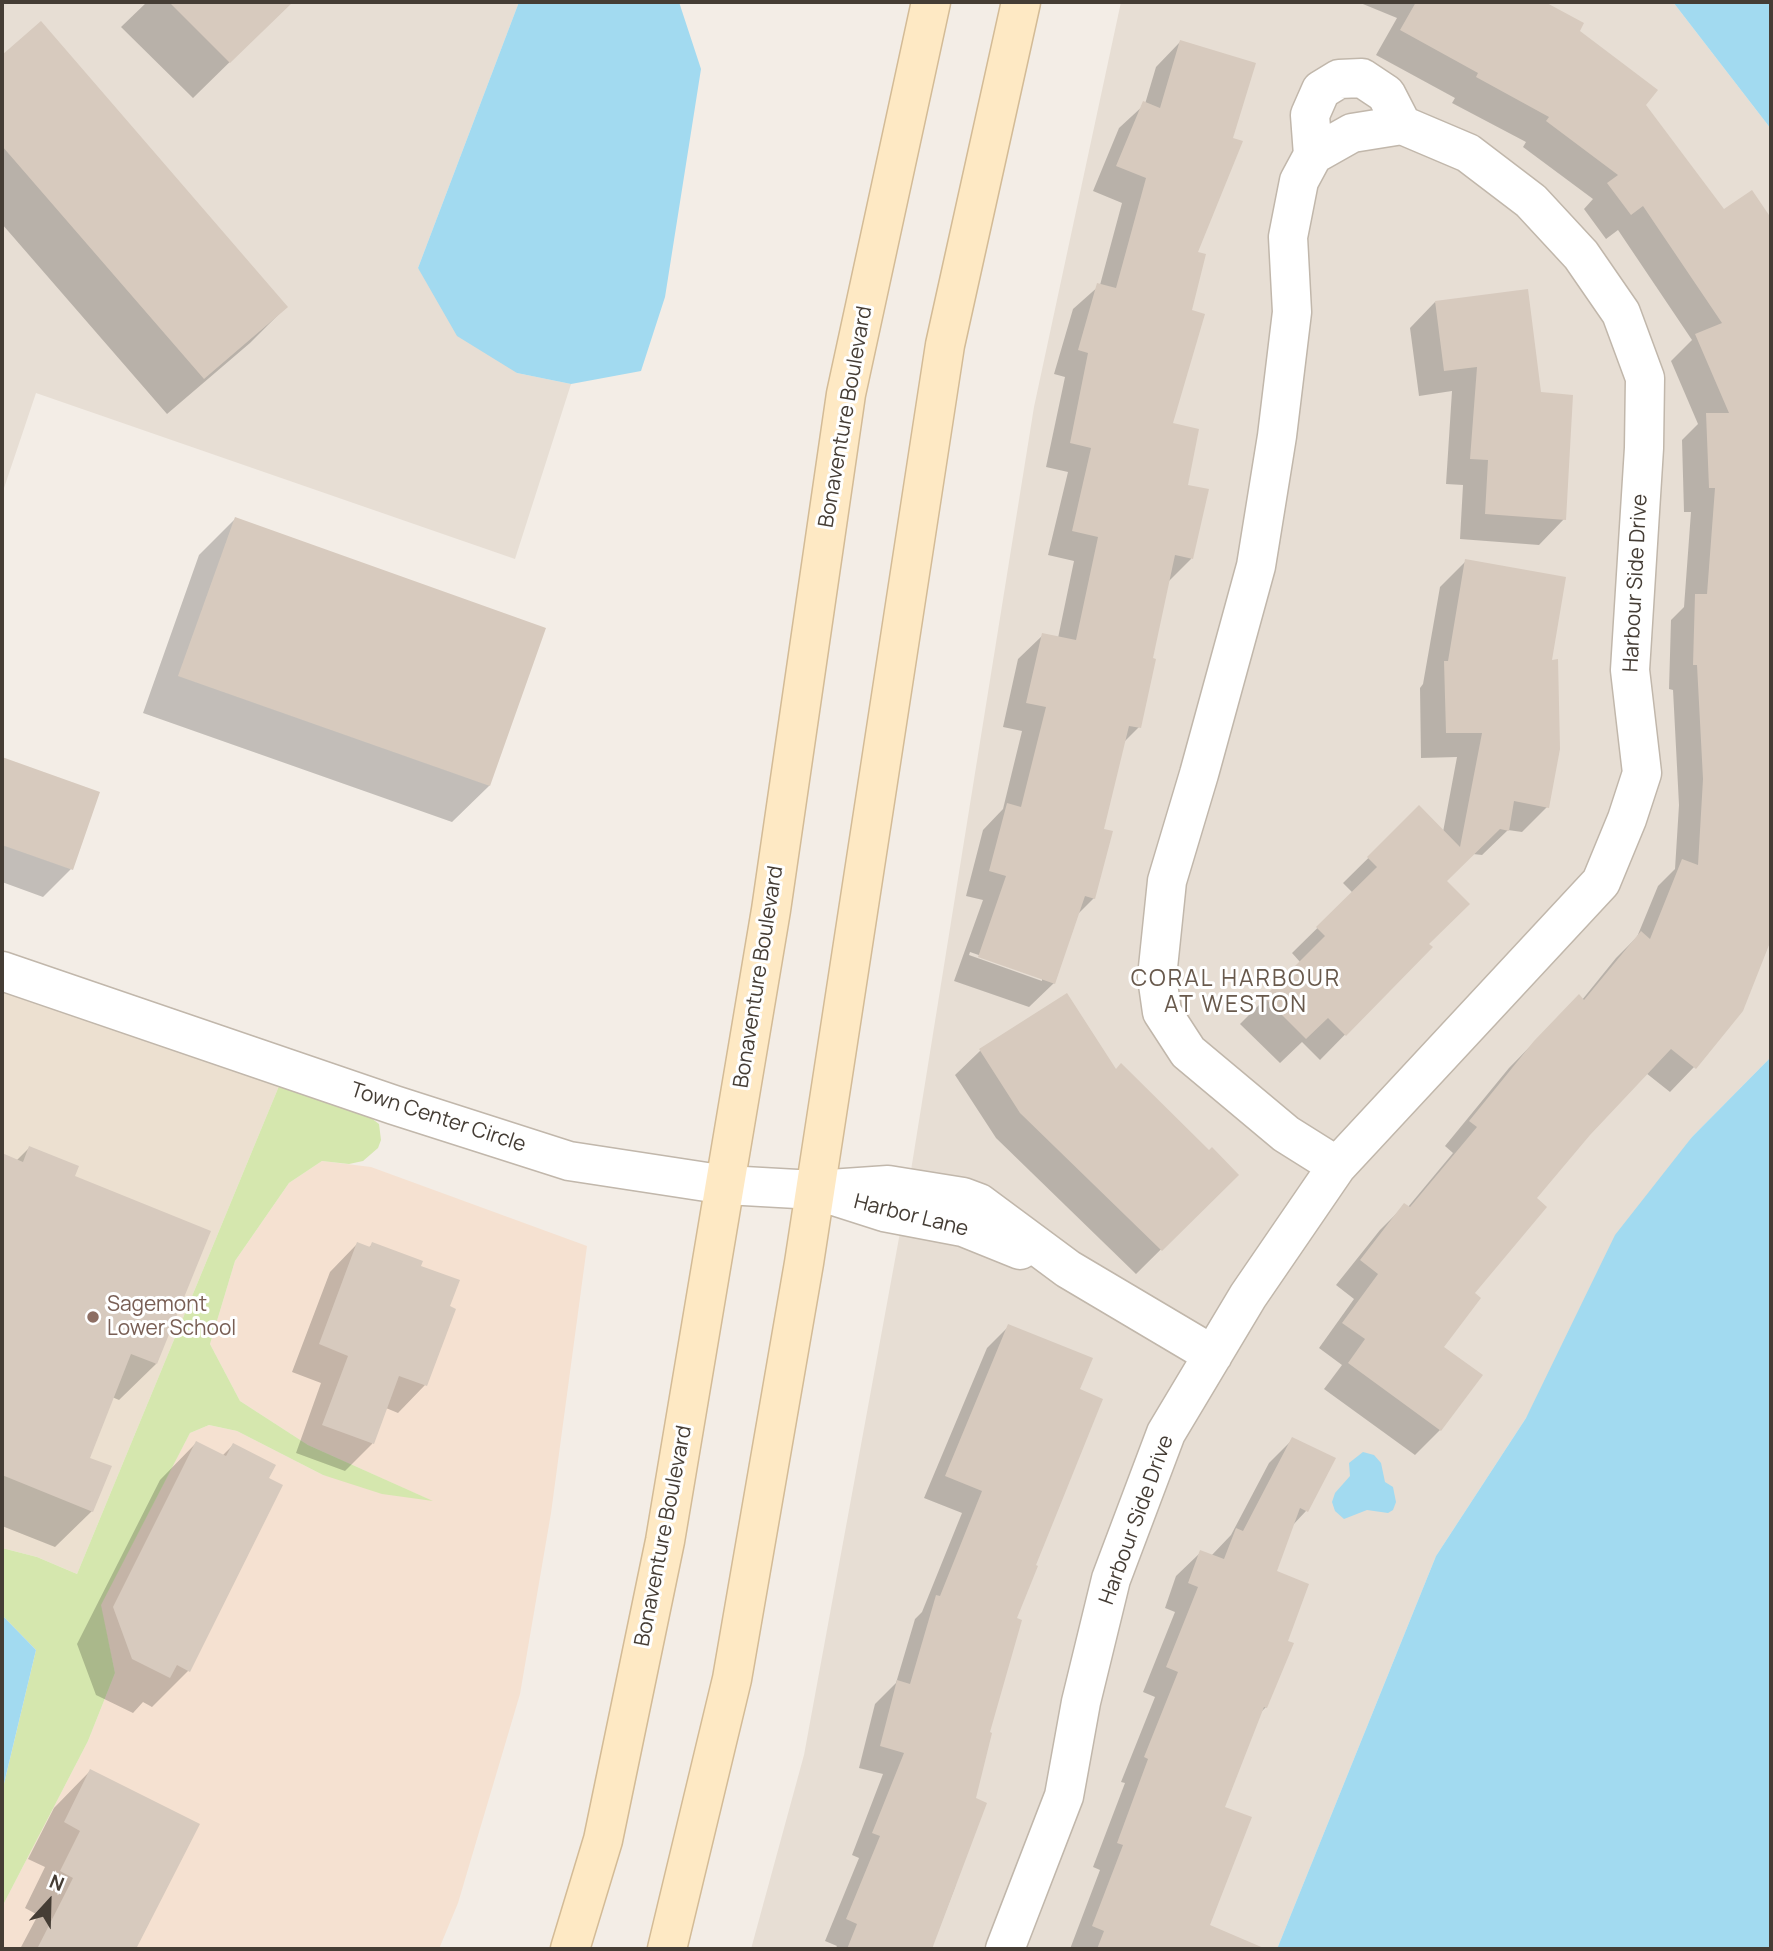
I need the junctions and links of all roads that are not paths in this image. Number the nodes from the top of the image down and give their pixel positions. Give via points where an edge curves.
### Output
1 (931, 2) edge
2 (1021, 2) edge
3 (1402, 125) junction
4 (1313, 155) junction
5 (2, 971) edge
6 (1337, 1166) junction
7 (726, 1185) junction
8 (815, 1189) junction
9 (985, 1221) junction
10 (1213, 1355) junction
11 (570, 1949) edge
12 (667, 1949) edge
13 (1005, 1949) edge

1 - 7 main road, Bonaventure Boulevard via 846,394
2 - 8 main road via 945,345
3 - 4 street via 1352,133
3 - 4 street via 1386,94 1362,78 1339,79 1321,90 1310,115
3 - 6 street, Harbour Side Drive via 1468,153 1531,201 1581,255 1621,313 1646,378 1630,670 1642,773 1601,882
4 - 6 street via 1299,181 1288,237 1292,312 1256,566 1167,881 1157,977 1162,1012 1188,1052 1286,1134
5 - 7 street, Town Center Circle via 569,1161
6 - 10 street, Harbour Side Drive
7 - 8 street, Town Center Circle
7 - 11 main road, Bonaventure Boulevard via 665,1541 603,1840
8 - 9 street, Harbor Lane via 884,1212 963,1227
8 - 9 street, Harbor Lane via 888,1185 963,1197
8 - 12 main road via 732,1679
9 - 10 street, Harbor Lane
10 - 13 street, Harbour Side Drive via 1166,1433 1111,1579 1064,1796

